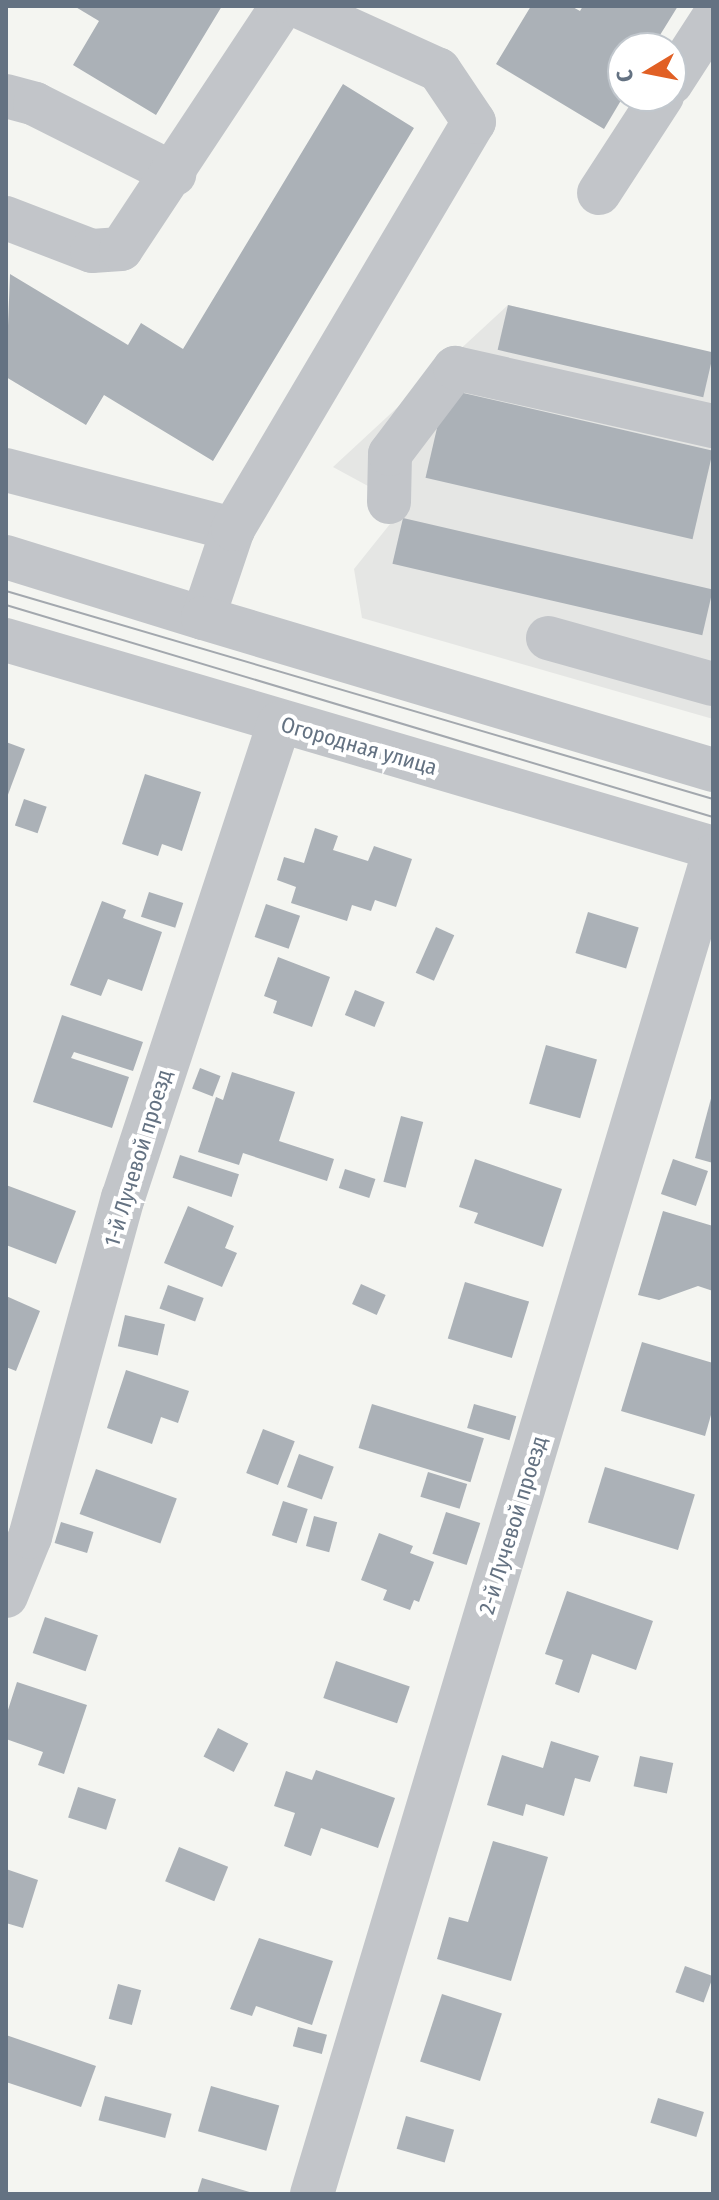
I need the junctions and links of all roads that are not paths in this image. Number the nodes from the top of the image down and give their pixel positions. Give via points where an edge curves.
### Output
1 (282, 6) edge
2 (298, 6) edge
3 (713, 18) edge
4 (687, 58) edge
5 (6, 96) edge
6 (652, 112) edge
7 (174, 174) junction
8 (599, 193) dead end
9 (6, 218) edge
10 (713, 426) edge
11 (6, 470) edge
12 (389, 502) dead end
13 (233, 529) junction
14 (6, 557) edge
15 (203, 618) junction
16 (548, 638) dead end
17 (6, 640) edge
18 (713, 684) edge
19 (279, 723) junction
20 (713, 770) edge
21 (713, 848) edge
22 (713, 856) edge
23 (6, 1596) edge
24 (312, 2194) edge

1 - 7 street
2 - 13 street via 439,70 474,122
3 - 4 street
5 - 7 street via 35,104
6 - 8 street
7 - 9 street via 132,237 113,251 92,251
10 - 12 street via 455,368 390,454
11 - 13 street
13 - 15 street
14 - 15 street
15 - 20 street
16 - 18 street
17 - 19 street, Огородная улица
19 - 21 street, Огородная улица
19 - 23 street, 1-й Лучевой проезд via 123,1198 30,1537
22 - 24 street, 2-й Лучевой проезд

